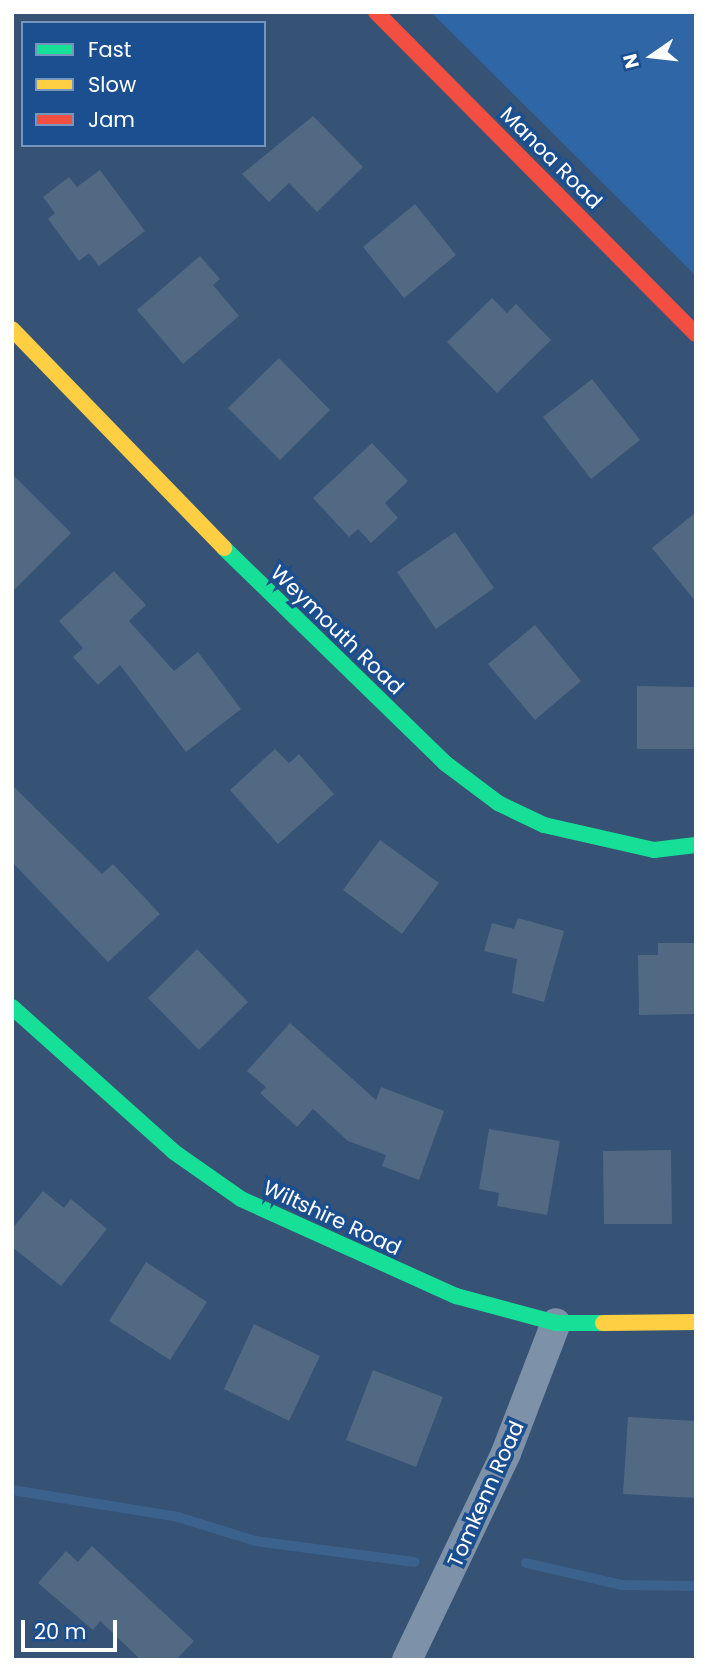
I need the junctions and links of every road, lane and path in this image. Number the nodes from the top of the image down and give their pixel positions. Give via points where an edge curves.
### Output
1 (376, 12) edge
2 (12, 329) edge
3 (696, 334) edge
4 (696, 845) edge
5 (12, 1007) edge
6 (696, 1322) edge
7 (556, 1324) junction
8 (407, 1660) edge

1 - 3 street, Manoa Road
2 - 4 street, Weymouth Road via 307,633 445,763 498,803 544,825 654,850
5 - 7 street, Wiltshire Road via 53,1049 174,1152 241,1199 329,1243 456,1296
6 - 7 street, Wiltshire Road
7 - 8 street, Tomkenn Road via 506,1453

